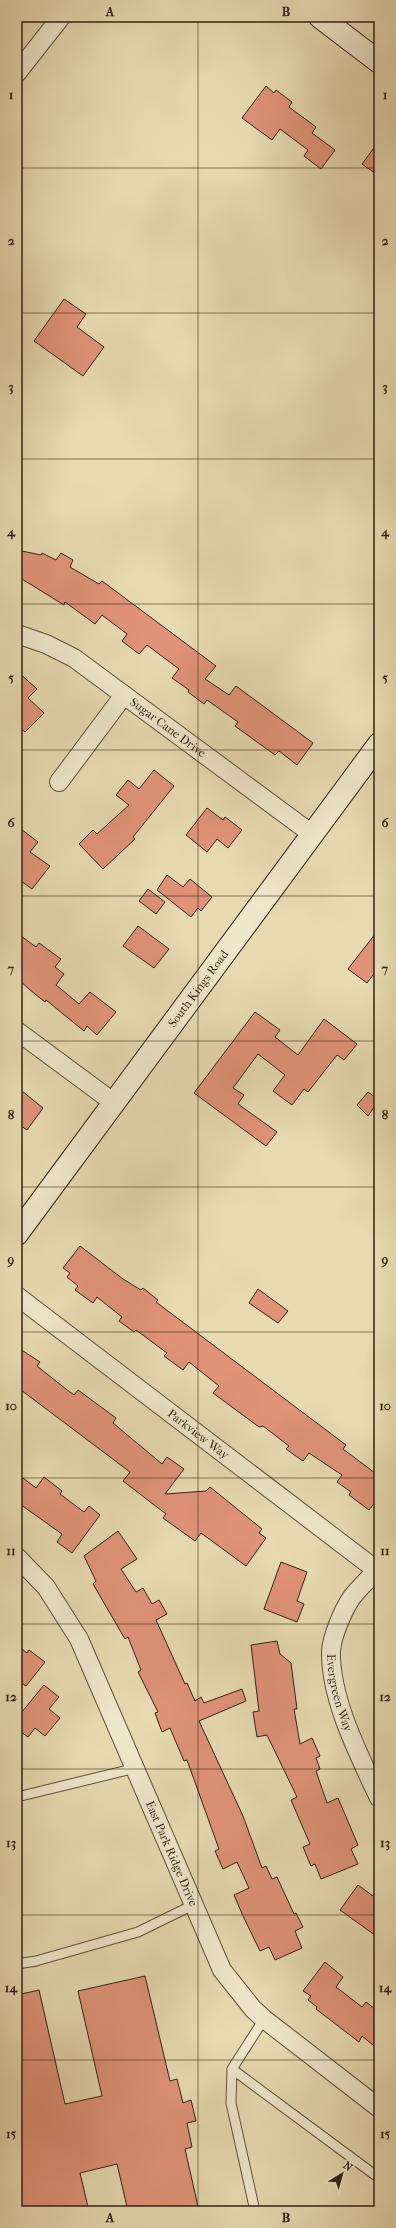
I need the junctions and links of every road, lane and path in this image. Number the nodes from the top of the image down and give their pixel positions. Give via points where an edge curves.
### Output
1 (61, 17) edge
2 (320, 17) edge
3 (379, 62) edge
4 (17, 73) edge
5 (17, 634) edge
6 (124, 695) junction
7 (379, 744) edge
8 (59, 782) dead end
9 (312, 834) junction
10 (17, 1031) edge
11 (113, 1102) junction
12 (17, 1234) edge
13 (17, 1296) edge
14 (20, 1565) edge
15 (378, 1571) edge
16 (136, 1768) junction
17 (17, 1797) edge
18 (379, 1798) edge
19 (193, 1905) junction
20 (17, 1964) edge
21 (264, 2019) junction
22 (232, 2069) junction
23 (379, 2108) edge
24 (379, 2178) edge
25 (255, 2211) edge

1 - 4 street
2 - 3 main road
5 - 6 street, Sugar Cane Drive via 46,644 74,658
6 - 8 street
6 - 9 street, Sugar Cane Drive
7 - 9 main road, South Kings Road
9 - 11 main road, South Kings Road
10 - 11 street
11 - 12 main road, South Kings Road
13 - 15 street, Parkview Way
14 - 16 street, East Park Ridge Drive via 46,1586 79,1639
15 - 18 street, Evergreen Way via 352,1597 340,1620 331,1650 335,1689
16 - 17 lane
16 - 19 street, East Park Ridge Drive
19 - 20 lane via 138,1932
19 - 21 street, East Park Ridge Drive via 222,1970
21 - 22 lane
21 - 23 street, East Park Ridge Drive
22 - 24 lane
22 - 25 lane via 231,2104

